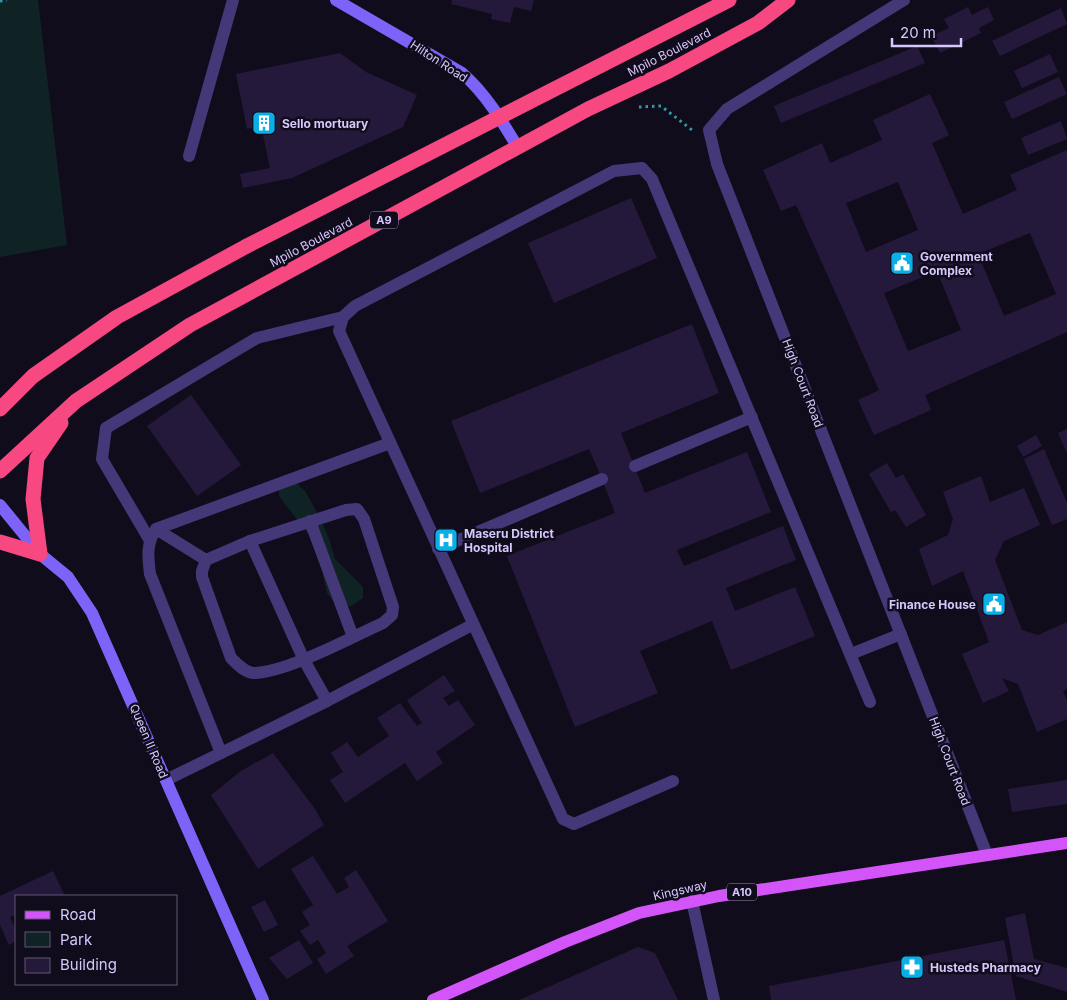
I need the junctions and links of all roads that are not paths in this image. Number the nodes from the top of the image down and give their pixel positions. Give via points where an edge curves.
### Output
1 (234, 0) edge
2 (336, 0) edge
3 (729, 0) edge
4 (788, 0) edge
5 (904, 0) edge
6 (499, 116) junction
7 (518, 148) junction
8 (190, 156) dead end
9 (344, 317) junction
10 (76, 400) junction
11 (0, 409) edge
12 (752, 417) junction
13 (390, 443) junction
14 (634, 466) dead end
15 (0, 471) edge
16 (602, 479) dead end
17 (0, 505) edge
18 (310, 522) junction
19 (153, 534) junction
20 (250, 541) junction
21 (0, 542) edge
22 (438, 549) junction
23 (40, 554) junction
24 (206, 560) junction
25 (472, 625) junction
26 (901, 634) junction
27 (353, 637) junction
28 (850, 654) junction
29 (304, 660) junction
30 (327, 701) junction
31 (870, 702) dead end
32 (221, 753) junction
33 (166, 780) junction
34 (673, 780) dead end
35 (1067, 843) edge
36 (987, 854) junction
37 (692, 901) junction
38 (263, 1000) edge
39 (433, 1000) edge
40 (714, 1000) edge

1 - 8 street
2 - 6 street, Hilton Road via 462,73 476,85
3 - 6 highway, Mpilo Boulevard
4 - 7 highway, Mpilo Boulevard / A9 via 758,23
5 - 26 street, High Court Road via 727,109 709,130 717,164
6 - 7 street, Hilton Road
6 - 11 highway, Mpilo Boulevard via 245,246 117,317 33,376
7 - 10 highway, Mpilo Boulevard / A9 via 190,324
9 - 12 street via 355,306 614,171 642,168 652,179
9 - 13 street via 340,331
9 - 19 street via 257,338 106,428 102,459
10 - 15 highway, Mpilo Boulevard / A9
10 - 23 highway via 37,458 33,499
12 - 14 street
12 - 28 street
13 - 19 street
13 - 22 street
16 - 22 street
17 - 23 street, Queen II Road
18 - 20 street
18 - 27 street
18 - 27 street via 357,509 364,519 393,607 392,615 383,623
19 - 24 street
19 - 32 street via 148,550 150,574
20 - 24 street
20 - 29 street
21 - 23 highway
22 - 25 street
23 - 33 street, Queen II Road via 68,577 92,613
24 - 29 street via 202,577 231,658 252,673
25 - 30 street
25 - 34 street via 563,818 574,824
26 - 28 street
26 - 36 street, High Court Road
27 - 29 street
28 - 31 street
29 - 30 street
30 - 32 street
32 - 33 street
33 - 38 street, Queen II Road
35 - 36 main road, Kingsway / A10
36 - 37 main road, Kingsway / A10
37 - 39 main road, Kingsway / A10 via 639,913
37 - 40 street

